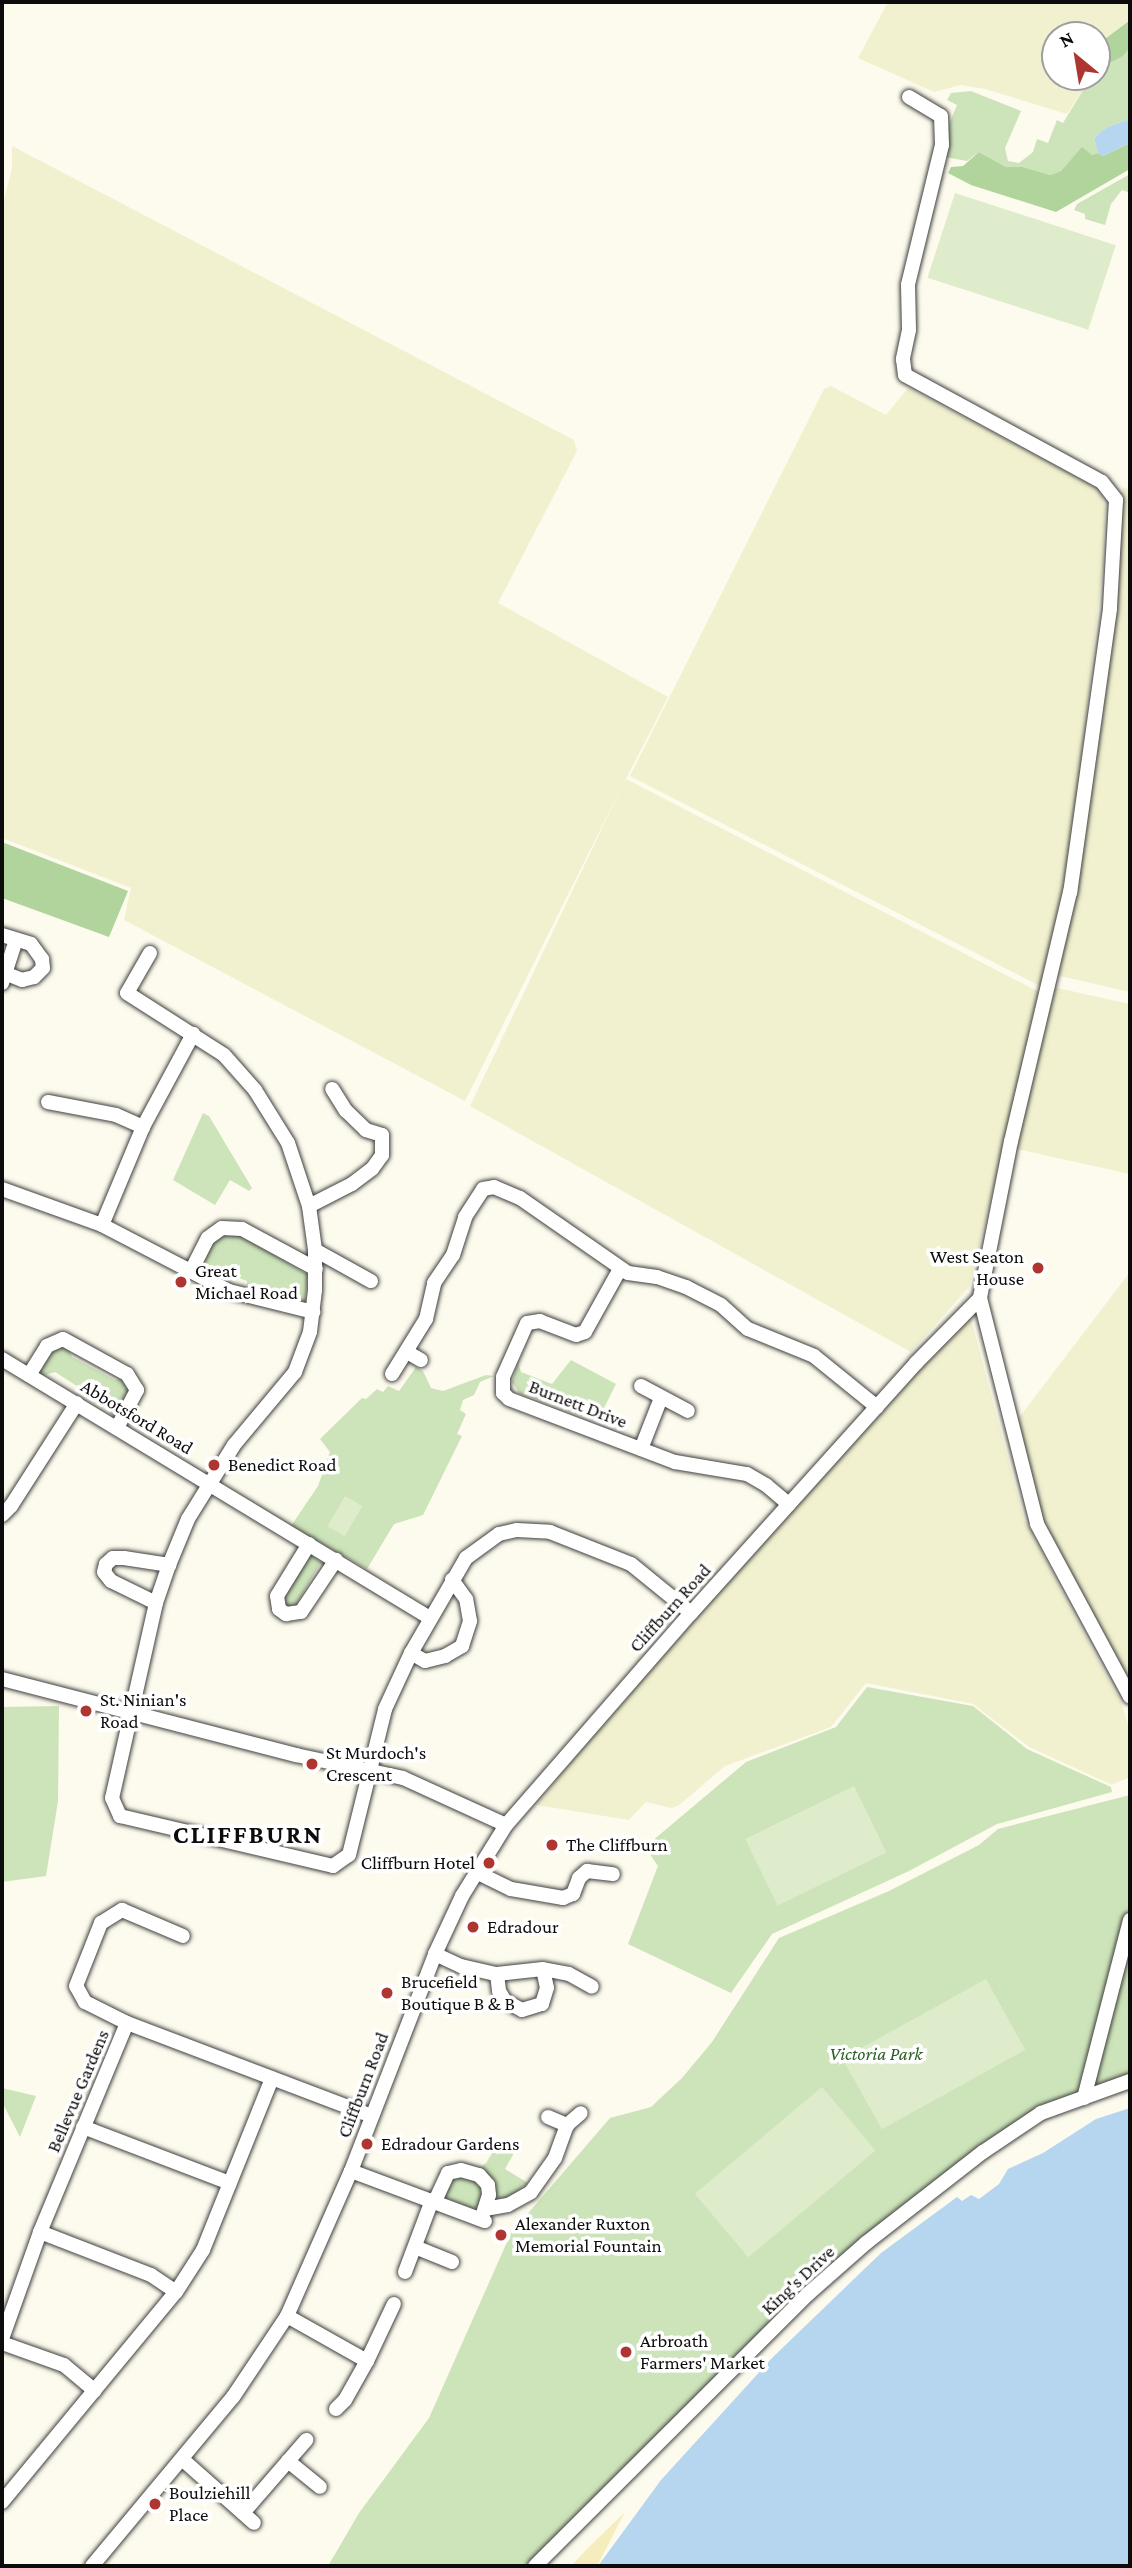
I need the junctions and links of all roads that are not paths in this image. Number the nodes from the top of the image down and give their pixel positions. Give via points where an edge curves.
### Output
1 (909, 97) dead end
2 (9, 937) edge
3 (150, 953) dead end
4 (3, 978) edge
5 (193, 1034) junction
6 (332, 1089) dead end
7 (48, 1102) dead end
8 (143, 1127) junction
9 (2, 1189) edge
10 (309, 1206) junction
11 (102, 1225) junction
12 (315, 1251) junction
13 (316, 1269) junction
14 (620, 1269) junction
15 (191, 1271) junction
16 (371, 1281) dead end
17 (980, 1298) junction
18 (313, 1312) junction
19 (407, 1352) junction
20 (2, 1359) edge
21 (421, 1360) dead end
22 (392, 1374) dead end
23 (29, 1375) junction
24 (641, 1386) dead end
25 (661, 1398) junction
26 (77, 1403) junction
27 (877, 1407) junction
28 (688, 1411) dead end
29 (117, 1428) junction
30 (641, 1449) junction
31 (209, 1483) junction
32 (789, 1504) junction
33 (2, 1515) edge
34 (309, 1544) junction
35 (336, 1560) junction
36 (169, 1565) junction
37 (452, 1580) junction
38 (156, 1603) junction
39 (691, 1613) junction
40 (430, 1618) junction
41 (411, 1653) junction
42 (2, 1679) edge
43 (1130, 1697) edge
44 (130, 1711) junction
45 (369, 1771) junction
46 (506, 1825) junction
47 (476, 1872) junction
48 (613, 1874) dead end
49 (1130, 1920) edge
50 (183, 1936) dead end
51 (435, 1954) junction
52 (543, 1969) junction
53 (497, 1975) junction
54 (592, 1987) dead end
55 (127, 2023) junction
56 (272, 2078) junction
57 (1130, 2081) edge
58 (1084, 2098) junction
59 (581, 2113) dead end
60 (372, 2116) junction
61 (548, 2117) dead end
62 (567, 2125) junction
63 (83, 2127) junction
64 (351, 2171) junction
65 (230, 2183) junction
66 (434, 2201) junction
67 (484, 2216) junction
68 (40, 2232) junction
69 (415, 2247) junction
70 (452, 2262) dead end
71 (405, 2272) dead end
72 (176, 2292) junction
73 (394, 2304) dead end
74 (287, 2316) junction
75 (2, 2341) edge
76 (367, 2361) junction
77 (95, 2390) junction
78 (336, 2409) dead end
79 (306, 2440) dead end
80 (182, 2459) junction
81 (288, 2461) junction
82 (320, 2487) dead end
83 (2, 2502) edge
84 (92, 2566) edge
85 (535, 2566) edge

1 - 17 street via 941,116 942,145 908,285 905,375 1102,482 1116,500 1110,609 1070,892 1011,1141
2 - 4 street
2 - 4 street via 39,951 43,968 34,977
3 - 5 street via 127,993
5 - 8 street
5 - 10 street via 224,1055 272,1114 288,1143
6 - 10 street via 345,1111 366,1130 382,1135 382,1155 352,1184
7 - 8 street via 116,1115
8 - 11 street
9 - 11 street
10 - 12 street
11 - 15 street
12 - 13 street
12 - 16 street
13 - 15 street via 242,1229 222,1228 208,1238
13 - 18 street
14 - 19 street via 520,1198 494,1187 483,1189 466,1217 453,1255 434,1283 426,1318
14 - 27 street via 686,1287 721,1305 748,1329 814,1356
14 - 30 street, Burnett Drive via 585,1332 576,1335 540,1321 527,1323 502,1385 509,1399
15 - 18 street via 229,1291
17 - 27 street, Cliffburn Road
17 - 43 street via 1037,1524
18 - 31 street via 295,1372 234,1445
19 - 21 street
19 - 22 street
20 - 23 street, Abbotsford Road
23 - 26 street, Abbotsford Road
23 - 29 street via 47,1346 63,1339 127,1374 137,1390
24 - 25 street, Burnett Drive
25 - 28 street, Burnett Drive
25 - 30 street, Burnett Drive
26 - 29 street, Abbotsford Road
26 - 33 street
27 - 32 street, Cliffburn Road
29 - 31 street, Abbotsford Road
30 - 32 street, Burnett Drive via 676,1462 747,1474
31 - 34 street, Abbotsford Road
31 - 36 street
32 - 39 street, Cliffburn Road
34 - 35 street, Abbotsford Road
34 - 35 street via 277,1596 279,1609 286,1614 301,1612
35 - 40 street, Abbotsford Road
36 - 38 street
36 - 38 street via 124,1558 106,1564 104,1572 111,1581
37 - 39 street via 466,1558 499,1534 550,1532 631,1564
37 - 40 street
37 - 41 street via 466,1599 470,1621 461,1646 425,1661
38 - 44 street
39 - 46 street, Cliffburn Road
40 - 41 street
41 - 45 street via 385,1709
42 - 44 street
44 - 45 street
44 - 45 street via 112,1798 120,1816 333,1867 349,1855
45 - 46 street via 403,1778
46 - 47 street, Cliffburn Road
47 - 48 street via 511,1889 563,1898 573,1894 587,1871
47 - 51 street, Cliffburn Road
49 - 58 street
50 - 55 street via 122,1910 100,1923 76,1986 85,2002
51 - 53 street
51 - 60 street, Cliffburn Road
52 - 53 street
52 - 53 street via 547,1988 542,2004 522,2010 505,2001
52 - 54 street via 569,1974
55 - 56 street, Bellevue Gardens
55 - 63 street, Bellevue Gardens
56 - 60 street, Bellevue Gardens
56 - 65 street
57 - 58 street, King's Drive
58 - 85 street, King's Drive via 1041,2113 866,2243 808,2294
59 - 62 street
60 - 64 street, Cliffburn Road
61 - 62 street
62 - 67 street via 540,2183 521,2200
63 - 65 street
63 - 68 street, Bellevue Gardens
64 - 66 street
64 - 74 street, Cliffburn Road
65 - 72 street via 203,2250
66 - 67 street
66 - 67 street via 444,2178 461,2170 485,2179 489,2195
66 - 69 street
68 - 72 street via 150,2275
68 - 75 street, Bellevue Gardens
69 - 70 street
69 - 71 street
72 - 77 street
73 - 76 street
74 - 76 street
74 - 80 street, Cliffburn Road via 233,2397
75 - 77 street via 64,2365
76 - 78 street
77 - 83 street
79 - 81 street
80 - 81 street via 249,2519
80 - 84 street, Cliffburn Road
81 - 82 street

